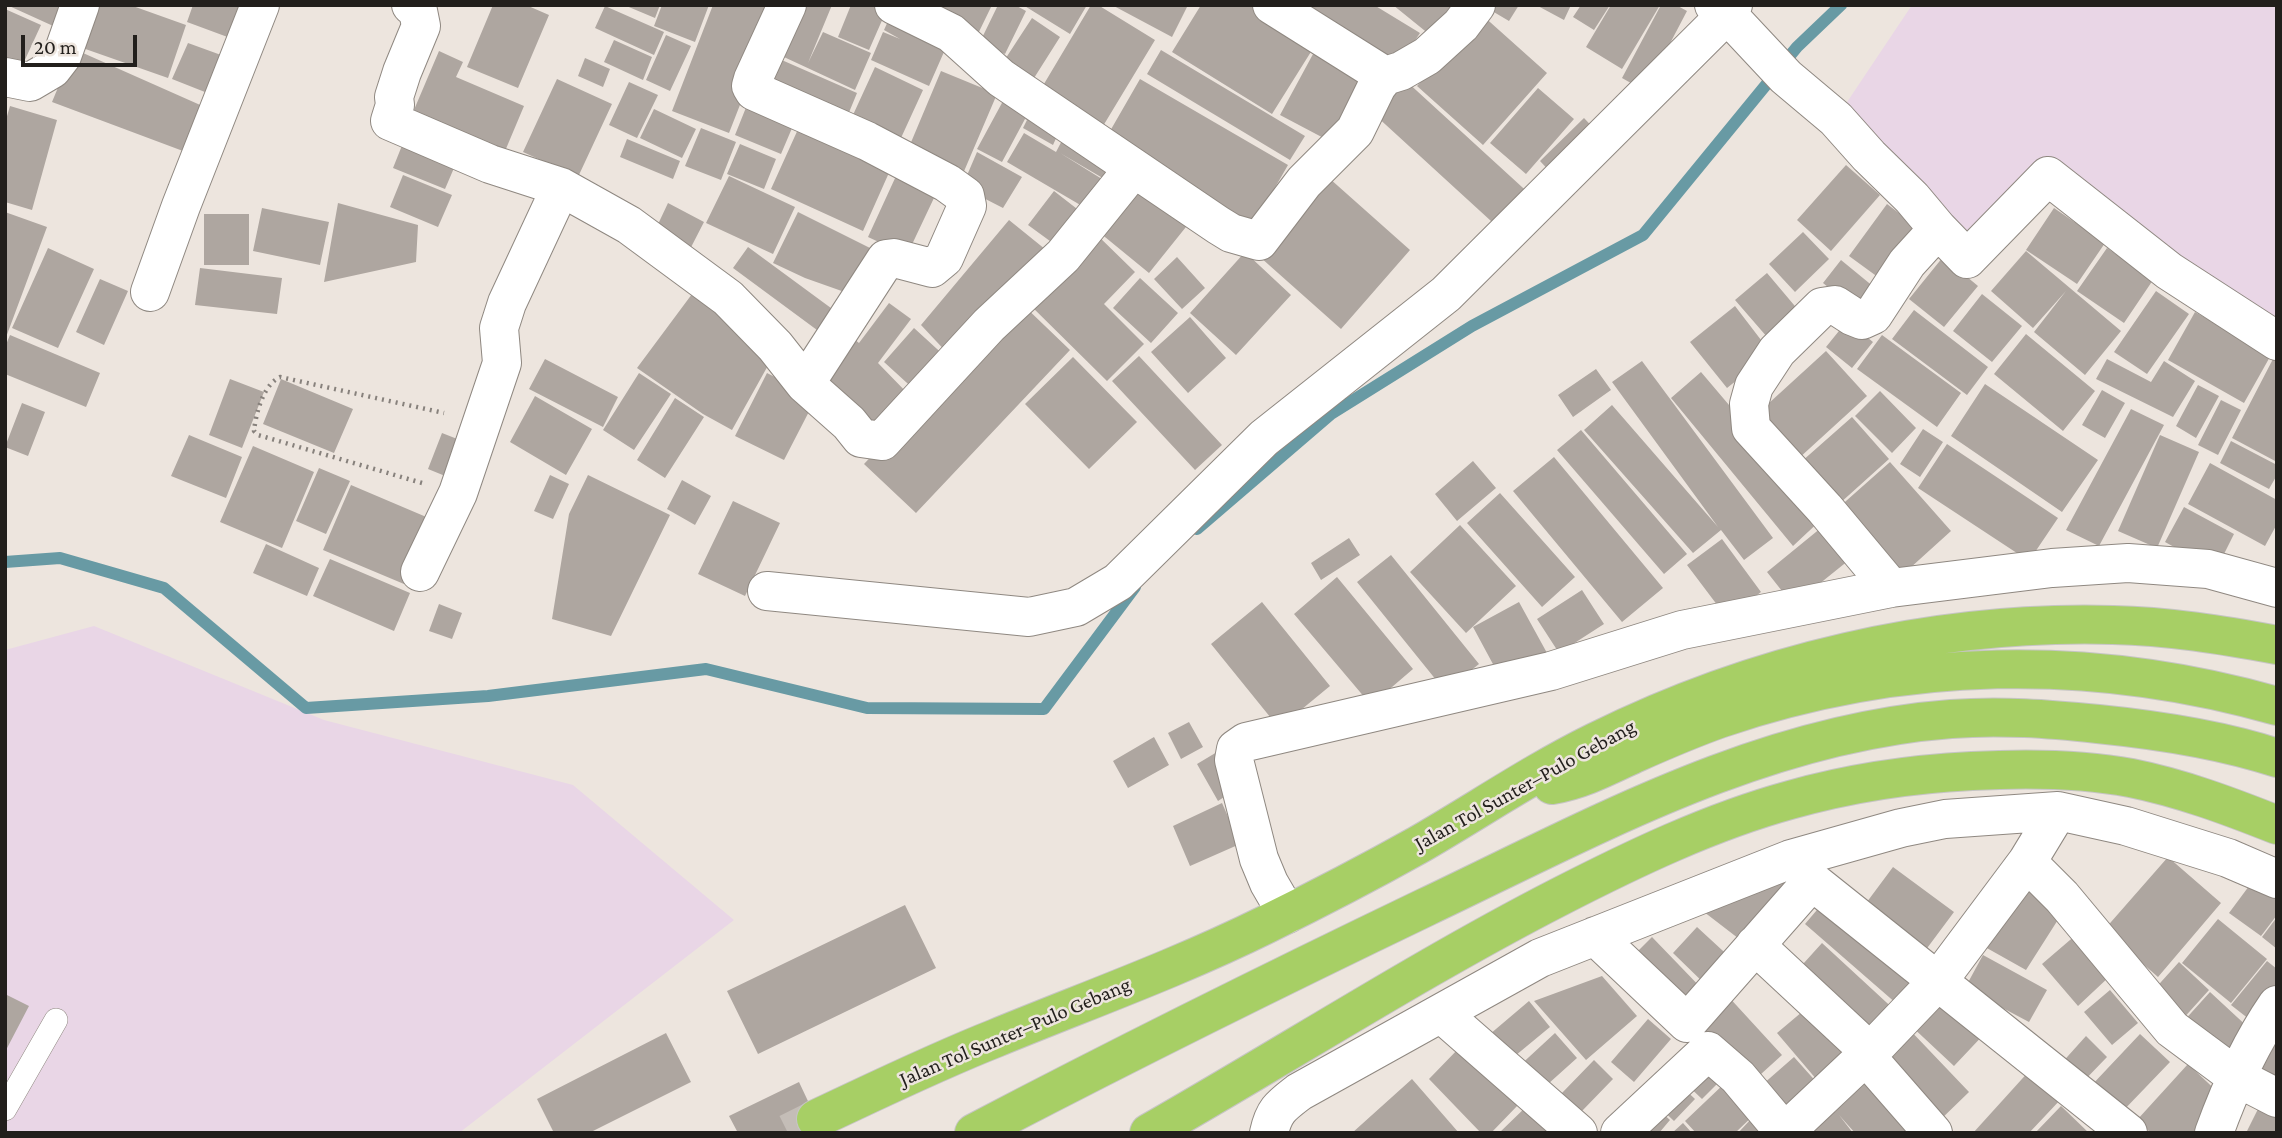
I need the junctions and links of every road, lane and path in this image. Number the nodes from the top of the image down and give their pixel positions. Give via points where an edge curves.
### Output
1 (80, 5) edge
2 (260, 5) edge
3 (411, 5) edge
4 (787, 5) edge
5 (894, 5) edge
6 (1272, 5) edge
7 (1476, 5) edge
8 (1729, 14) edge
9 (1385, 76) junction
10 (5, 77) edge
11 (1134, 168) junction
12 (561, 187) junction
13 (1938, 229) junction
14 (150, 292) dead end
15 (2277, 341) edge
16 (805, 384) junction
17 (482, 421) junction
18 (458, 493) junction
19 (421, 572) dead end
20 (1891, 587) junction
21 (2277, 588) edge
22 (767, 591) dead end
23 (2277, 645) edge
24 (2277, 706) edge
25 (2277, 758) edge
26 (1511, 788) junction
27 (2058, 811) junction
28 (2277, 825) edge
29 (2027, 862) junction
30 (1801, 870) junction
31 (2277, 879) edge
32 (1287, 914) junction
33 (1595, 936) junction
34 (1755, 945) junction
35 (1938, 981) junction
36 (2277, 1005) edge
37 (1442, 1014) junction
38 (56, 1020) dead end
39 (1870, 1052) junction
40 (2238, 1077) junction
41 (2277, 1098) edge
42 (5, 1109) edge
43 (816, 1119) tunnel mouth
44 (2110, 1128) edge
45 (1785, 1132) edge
46 (974, 1133) edge
47 (1149, 1133) edge
48 (1269, 1133) edge
49 (1578, 1133) edge
50 (1620, 1133) edge
51 (1933, 1133) edge
52 (2214, 1133) edge

1 - 10 street via 62,55 52,69 30,82
2 - 14 street
3 - 12 street via 418,11 421,26 402,72 390,121 490,164
4 - 16 street via 753,79 754,91 947,183 965,196 967,206 944,258 932,268 886,258
5 - 11 street via 951,33 1001,78
6 - 9 street
7 - 9 street via 1427,56
8 - 13 street via 1786,77 1836,119 1913,198
8 - 22 street via 1446,294 1264,438 1118,582 1076,607 1029,617
9 - 11 street via 1355,131 1304,182 1259,241 1231,233
11 - 16 street via 1063,256 989,325 882,441 861,438
12 - 16 street via 629,225 729,298
12 - 17 street via 507,303 499,328 502,363
13 - 15 street via 1967,259 2048,176 2169,271
13 - 20 street via 1907,263 1873,315 1862,320 1835,305 1822,307 1777,351 1754,386 1749,404 1751,428
17 - 18 street
17 - 18 path via 280,377 266,389 255,421 258,435
18 - 19 street
20 - 21 street via 2128,563 2208,569
20 - 32 street via 1682,630 1550,671 1246,742 1236,749 1234,760 1259,859
23 - 26 highway, Jalan Tol Sunter–Pulo Gebang via 2111,625 2009,629 1879,645 1761,675 1679,704
24 - 26 highway via 2198,687 2107,673 2000,669 1911,674 1719,719 1573,781
25 - 46 highway via 2136,727 2028,717 1900,724 1765,756 1620,814 1132,1050
26 - 32 highway, Jalan Tol Sunter–Pulo Gebang via 1421,843
27 - 29 street
27 - 30 street via 1945,819 1901,828
27 - 31 street via 2126,826
28 - 47 highway via 2129,778 2034,769 1905,776 1766,807 1677,840 1529,912
29 - 35 street
29 - 40 street via 2172,1029
30 - 33 street
30 - 34 street
30 - 35 street
32 - 43 highway, Jalan Tol Sunter–Pulo Gebang via 1184,962 947,1058
33 - 34 street via 1687,1023
33 - 37 street via 1512,972
34 - 39 street
35 - 39 street
35 - 44 street
36 - 40 street
37 - 48 street via 1299,1092 1273,1116
37 - 49 street
38 - 42 lane
39 - 45 street
39 - 51 street via 1871,1062
40 - 41 street
40 - 52 street
45 - 50 street via 1738,1077 1708,1051

